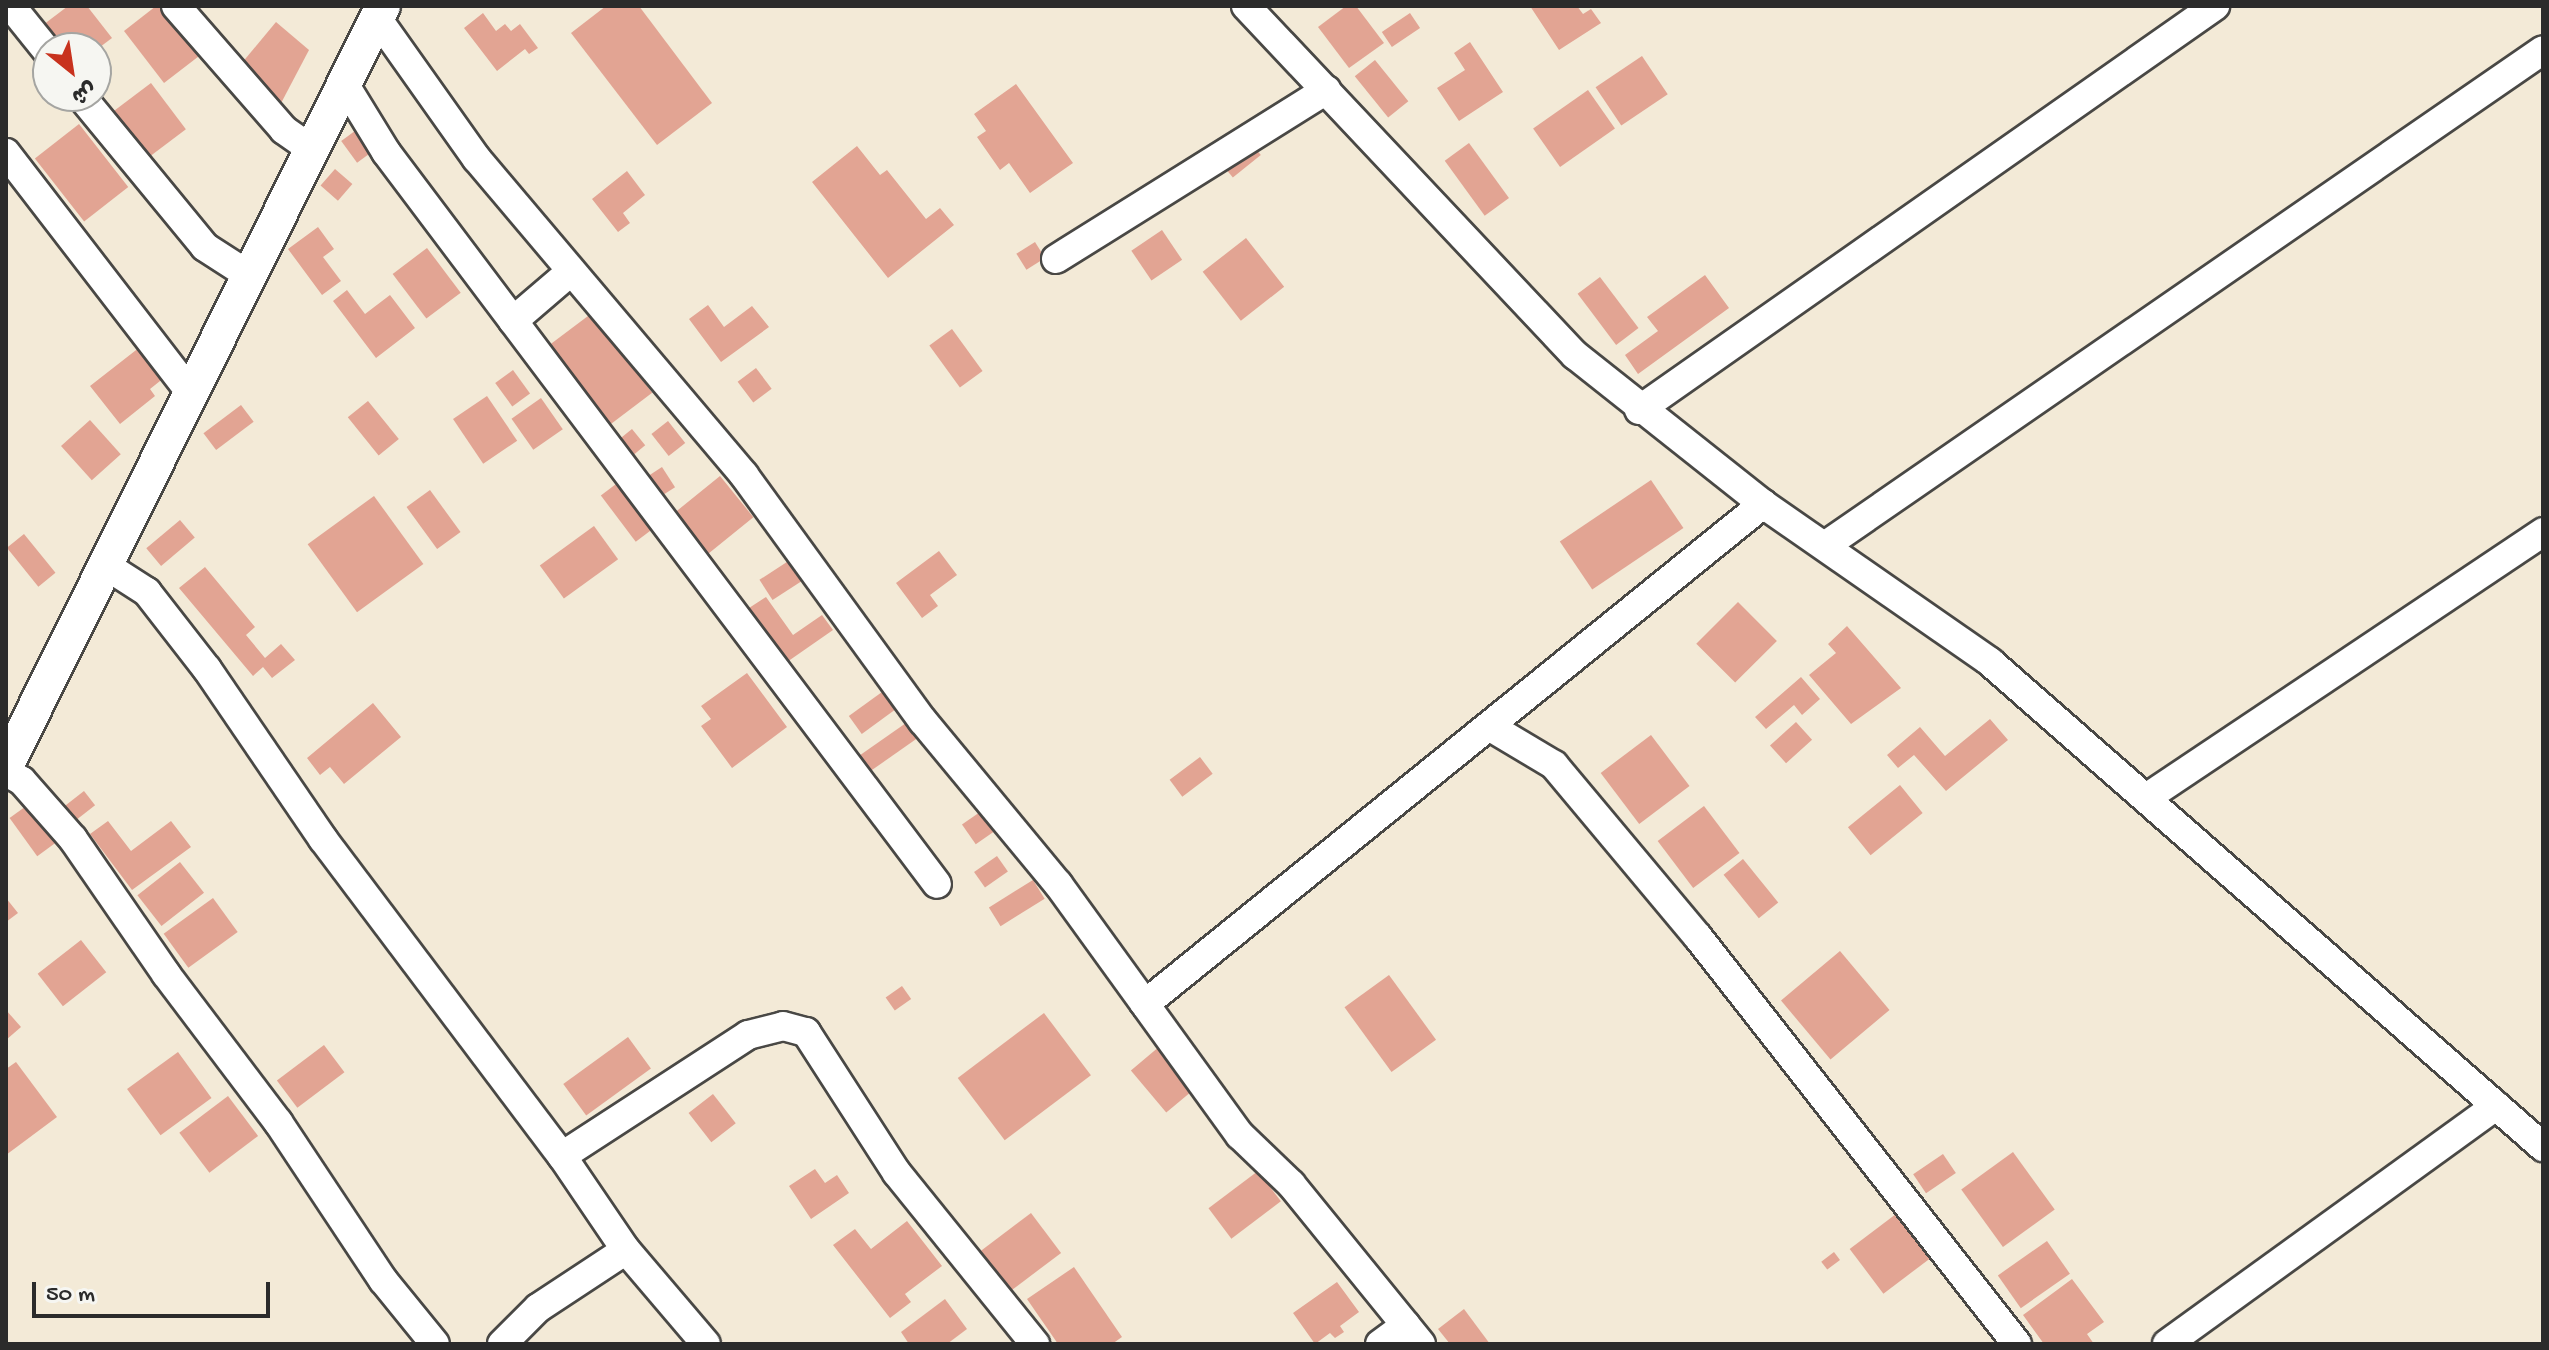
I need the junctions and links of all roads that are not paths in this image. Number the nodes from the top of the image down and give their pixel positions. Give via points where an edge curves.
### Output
1 (11, 6) edge
2 (176, 6) edge
3 (2215, 6) edge
4 (1255, 8) edge
5 (380, 12) edge
6 (32, 32) edge
7 (2543, 50) edge
8 (345, 85) junction
9 (1326, 90) junction
10 (94, 112) edge
11 (313, 150) junction
12 (6, 153) edge
13 (1056, 259) dead end
14 (569, 273) junction
15 (250, 276) junction
16 (513, 321) junction
17 (191, 393) junction
18 (1639, 410) junction
19 (1763, 504) junction
20 (2543, 532) edge
21 (1826, 545) junction
22 (105, 565) junction
23 (14, 727) edge
24 (1492, 728) junction
25 (6, 769) edge
26 (2146, 798) junction
27 (937, 884) dead end
28 (1145, 1004) junction
29 (2496, 1106) junction
30 (2543, 1147) edge
31 (562, 1156) junction
32 (626, 1250) junction
33 (1413, 1334) edge
34 (435, 1344) edge
35 (502, 1344) edge
36 (706, 1344) edge
37 (1035, 1344) edge
38 (1380, 1344) edge
39 (2017, 1344) edge
40 (2167, 1344) edge

1 - 6 street
2 - 11 street via 284,130
3 - 18 street
4 - 9 street
5 - 8 street
5 - 14 street via 477,159
7 - 21 street
8 - 11 street
8 - 16 street via 386,152
9 - 13 street
9 - 18 street via 1575,355
10 - 15 street via 205,247
11 - 15 street
12 - 17 street
14 - 16 street
14 - 28 street via 744,475 923,721 1058,884
15 - 17 street
16 - 27 street
17 - 22 street
18 - 19 street
19 - 21 street
19 - 24 street
20 - 26 street
21 - 26 street via 1990,662
22 - 23 street
22 - 31 street via 147,592 207,669 323,839
23 - 25 street
24 - 28 street
24 - 39 street via 1554,765 1698,937
25 - 34 street via 73,839 180,994 278,1122 383,1280
26 - 29 street
28 - 33 street via 1240,1135 1291,1184
29 - 30 street
29 - 40 street
31 - 32 street
31 - 37 street via 748,1035 783,1026 806,1032 897,1173
32 - 35 street via 538,1308
32 - 36 street
33 - 38 street

